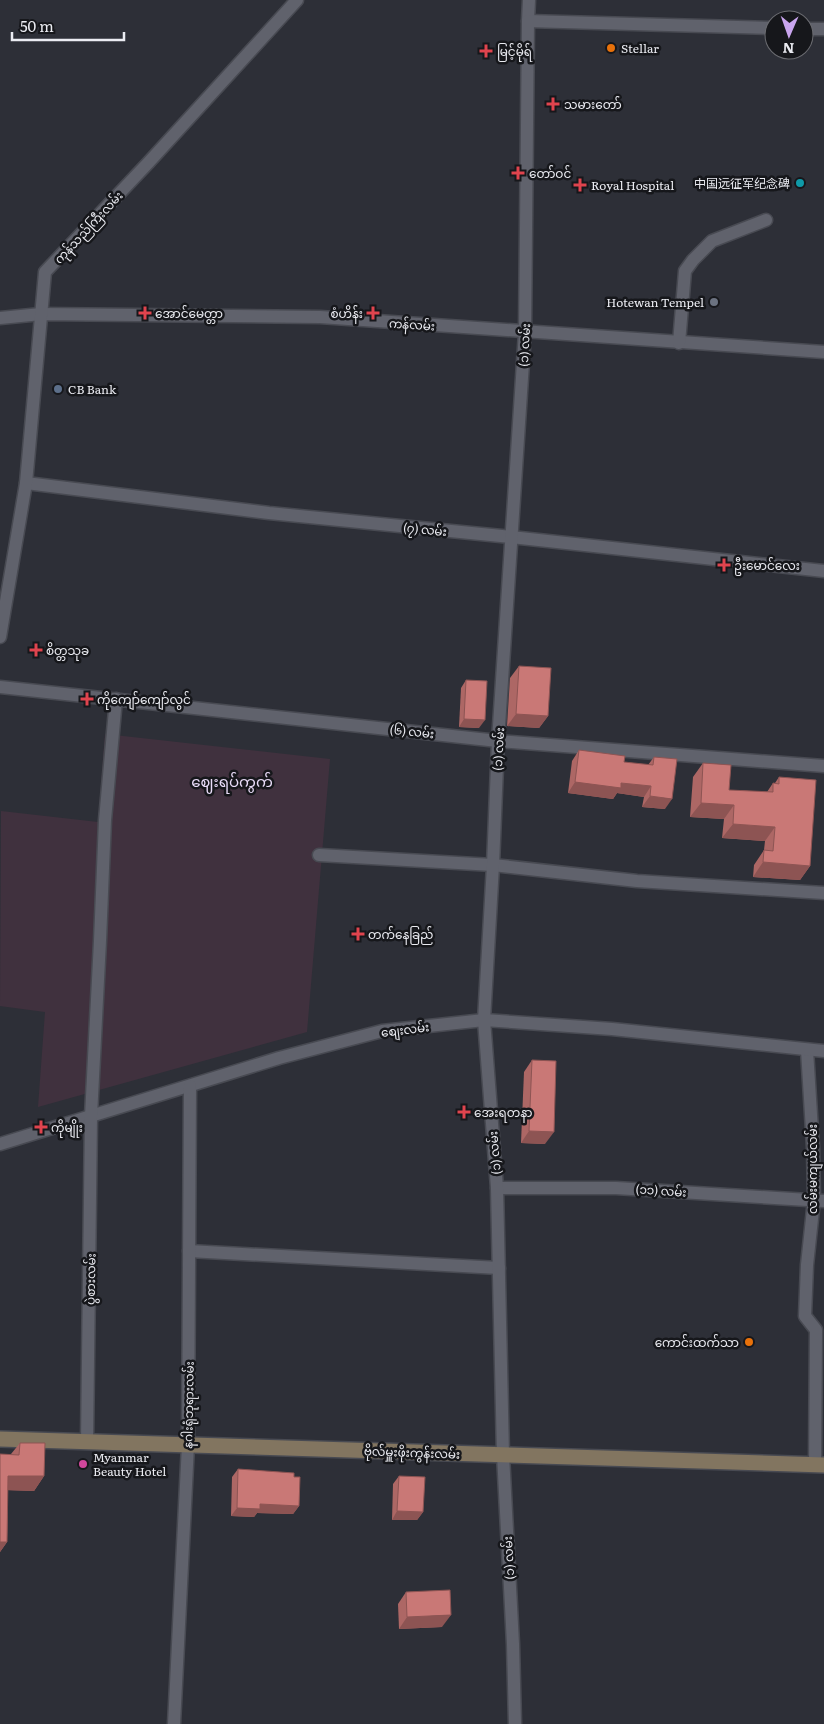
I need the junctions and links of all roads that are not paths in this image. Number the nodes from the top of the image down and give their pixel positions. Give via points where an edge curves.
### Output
1 (297, 0) edge
2 (529, 0) edge
3 (528, 21) junction
4 (764, 28) edge
5 (766, 220) dead end
6 (41, 314) junction
7 (0, 318) edge
8 (525, 332) junction
9 (679, 343) junction
10 (824, 352) edge
11 (26, 482) junction
12 (510, 537) junction
13 (824, 571) edge
14 (0, 637) edge
15 (0, 687) edge
16 (116, 699) junction
17 (498, 740) junction
18 (824, 766) edge
19 (319, 855) dead end
20 (493, 865) junction
21 (824, 893) edge
22 (484, 1020) junction
23 (807, 1050) junction
24 (824, 1051) edge
25 (190, 1086) junction
26 (91, 1116) junction
27 (0, 1144) edge
28 (497, 1188) junction
29 (819, 1200) edge
30 (189, 1252) junction
31 (499, 1268) junction
32 (0, 1439) edge
33 (87, 1442) junction
34 (188, 1445) junction
35 (503, 1455) junction
36 (819, 1465) edge
37 (174, 1724) edge
38 (515, 1724) edge

1 - 6 street, ကုန်သည်ကြီးလမ်း via 45,272
2 - 3 street
3 - 4 street
3 - 8 street, (၁) လမ်း
5 - 9 street via 712,241 685,271
6 - 7 street, ကန်လမ်း
6 - 8 street, ကန်လမ်း via 320,317
6 - 11 street, ကုန်သည်ကြီးလမ်း
8 - 9 street, ကန်လမ်း
8 - 12 street, (၁) လမ်း
9 - 10 street, ကန်လမ်း
11 - 12 street, (၇) လမ်း via 269,513
11 - 14 street, ကုန်သည်ကြီးလမ်း
12 - 13 street, (၇) လမ်း
12 - 17 street, (၁) လမ်း
15 - 16 street, (၆) လမ်း
16 - 17 street, (၆) လမ်း
16 - 26 street, ပွဲစားလမ်း via 104,820
17 - 18 street, (၆) လမ်း
17 - 20 street, (၁) လမ်း
19 - 20 street
20 - 21 street via 637,880
20 - 22 street, (၁) လမ်း
22 - 23 street, စျေးလမ်း
22 - 25 street, စျေးလမ်း via 382,1031
22 - 28 street, (၁) လမ်း
23 - 24 street, စျေးလမ်း
23 - 29 street, လမ်းမကျယ်လမ်း
25 - 26 street, စျေးလမ်း
25 - 30 street, နဂါးရုံဘုရားလမ်း
26 - 27 street, စျေးလမ်း
26 - 33 street, ပွဲစားလမ်း
28 - 29 street, (၁၁) လမ်း via 616,1188
28 - 31 street, (၁) လမ်း
29 - 36 street, လမ်းမကျယ်လမ်း via 807,1265 805,1316 816,1330
30 - 31 street
30 - 34 street, နဂါးရုံဘုရားလမ်း
31 - 35 street, (၁) လမ်း
32 - 33 street, ဗိုလ်မှူးဖိုးကွန်းလမ်း
33 - 34 street, ဗိုလ်မှူးဖိုးကွန်းလမ်း
34 - 35 street, ဗိုလ်မှူးဖိုးကွန်းလမ်း
34 - 37 street, နဂါးရုံဘုရားလမ်း
35 - 36 street, ဗိုလ်မှူးဖိုးကွန်းလမ်း
35 - 38 street, (၁) လမ်း

